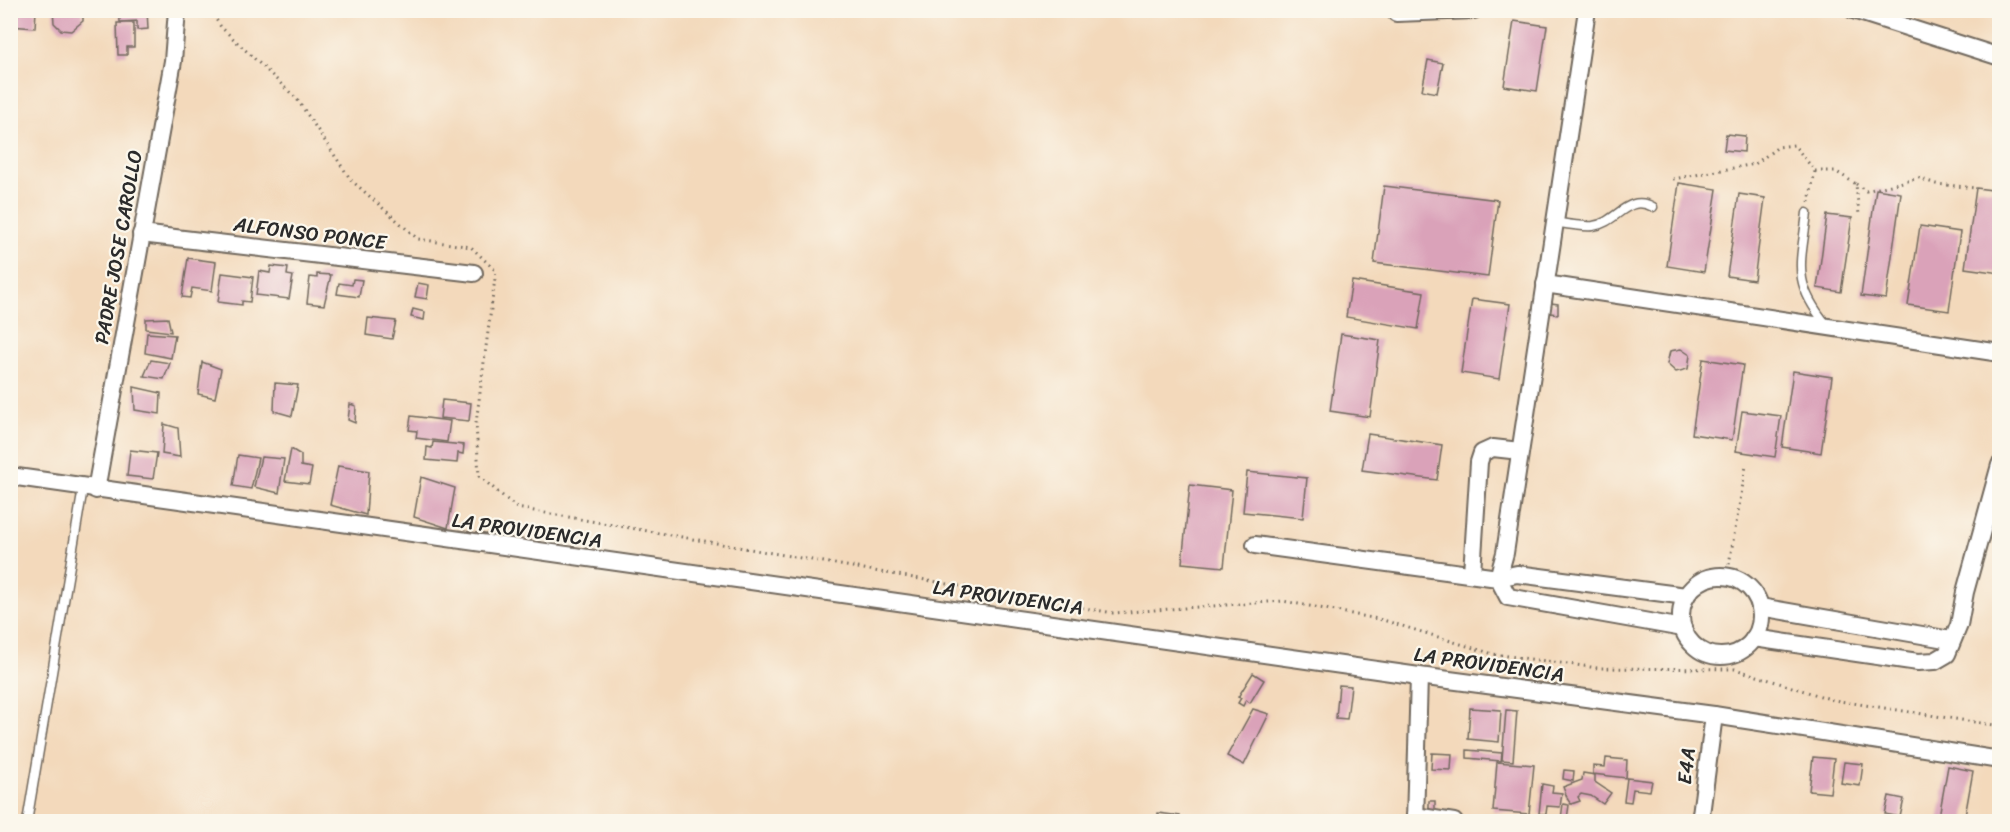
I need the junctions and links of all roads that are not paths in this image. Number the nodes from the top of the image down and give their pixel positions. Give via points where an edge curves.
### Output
1 (177, 10) edge
2 (1474, 10) edge
3 (1587, 10) edge
4 (1853, 10) edge
5 (1395, 13) dead end
6 (2000, 57) edge
7 (1653, 207) dead end
8 (1807, 213) road end
9 (1554, 222) junction
10 (141, 234) junction
11 (474, 273) dead end
12 (1545, 284) junction
13 (1828, 327) junction
14 (2000, 353) edge
15 (1520, 451) junction
16 (2000, 465) edge
17 (10, 476) edge
18 (89, 489) junction
19 (1255, 545) dead end
20 (1472, 573) junction
21 (1498, 578) junction
22 (1686, 596) junction
23 (1760, 607) junction
24 (1683, 628) junction
25 (1754, 638) junction
26 (1951, 640) junction
27 (1419, 676) junction
28 (1714, 715) junction
29 (2000, 760) edge
30 (1415, 819) edge
31 (27, 822) edge
32 (1454, 822) edge
33 (1700, 822) edge

1 - 10 street, PADRE JOSE CAROLLO via 173,60
2 - 5 street
3 - 9 street
4 - 6 street
7 - 9 lane via 1645,203 1624,206 1609,220 1593,226
8 - 13 lane via 1802,287
9 - 12 street
10 - 11 street, ALFONSO PONCE
10 - 18 street, PADRE JOSE CAROLLO
12 - 13 street
12 - 15 street
13 - 14 street
15 - 20 street via 1492,448 1482,453
15 - 21 street
16 - 26 street via 1959,625
17 - 18 street, LA PROVIDENCIA
18 - 27 street, LA PROVIDENCIA
18 - 31 lane
19 - 20 street
20 - 21 street
21 - 22 street via 1517,574
21 - 24 street via 1508,597
22 - 23 street via 1696,584 1711,577 1727,576 1742,581 1754,592
22 - 24 street via 1681,612
23 - 25 street via 1761,623
23 - 26 street
24 - 25 street via 1701,651 1715,655 1730,655 1744,649
25 - 26 street via 1918,662 1935,661 1947,654
27 - 28 street, LA PROVIDENCIA
27 - 30 street
28 - 29 street, LA PROVIDENCIA
28 - 33 street, E4A
30 - 32 street

